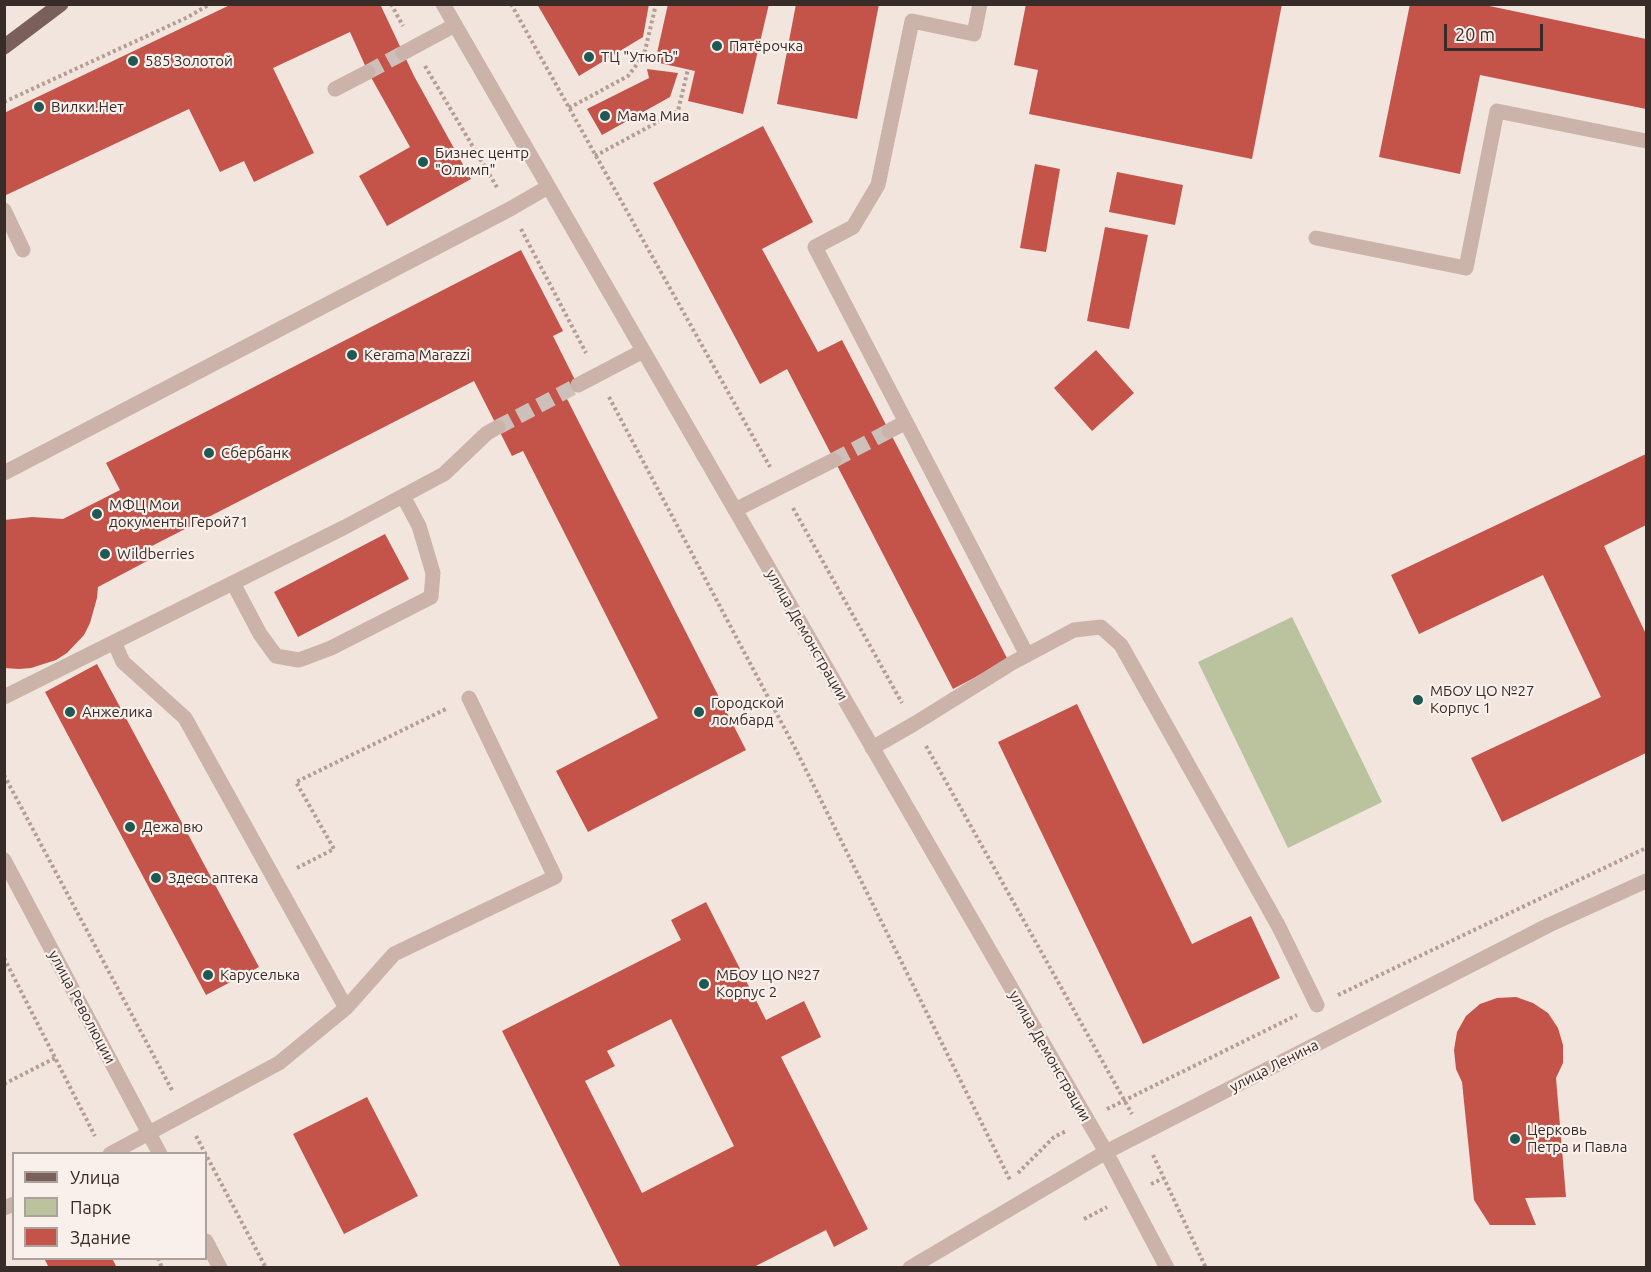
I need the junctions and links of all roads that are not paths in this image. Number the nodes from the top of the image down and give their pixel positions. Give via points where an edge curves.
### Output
1 (61, 4) edge
2 (443, 4) edge
3 (980, 4) edge
4 (455, 25) junction
5 (4, 47) edge
6 (409, 50) tunnel mouth
7 (368, 72) tunnel mouth
8 (335, 89) dead end
9 (1647, 141) edge
10 (548, 187) junction
11 (4, 210) edge
12 (1316, 238) dead end
13 (23, 250) dead end
14 (644, 351) junction
15 (578, 386) tunnel mouth
16 (906, 422) junction
17 (498, 427) tunnel mouth
18 (889, 431) tunnel mouth
19 (834, 460) tunnel mouth
20 (4, 473) edge
21 (403, 496) junction
22 (735, 510) junction
23 (233, 583) junction
24 (114, 642) junction
25 (1027, 655) junction
26 (4, 697) edge
27 (469, 698) road end
28 (872, 747) junction
29 (4, 860) edge
30 (1647, 881) edge
31 (1317, 1005) dead end
32 (346, 1008) junction
33 (149, 1133) junction
34 (104, 1148) edge
35 (159, 1152) edge
36 (1106, 1152) junction
37 (207, 1243) edge
38 (220, 1268) edge
39 (910, 1268) edge
40 (1167, 1268) edge

1 - 5 main road
2 - 4 street, улица Демонстрации
3 - 16 street via 974,34 912,21 878,185 853,227 815,247
4 - 6 street
4 - 10 street, улица Демонстрации
7 - 8 street
9 - 12 street via 1497,111 1466,268
10 - 14 street, улица Демонстрации
10 - 20 street
11 - 13 street
14 - 15 street
14 - 22 street, улица Демонстрации
16 - 18 street
16 - 25 street
17 - 21 street via 444,474
19 - 22 street
21 - 23 street
21 - 23 street via 419,526 433,573 430,597 331,648 299,660 276,656
22 - 28 street, улица Демонстрации
23 - 24 street
24 - 26 street
24 - 32 street via 123,662 185,718
25 - 28 street
25 - 31 street via 1074,630 1101,627 1121,645 1279,927
27 - 32 street via 555,877 394,954
28 - 36 street, улица Демонстрации
29 - 33 street, улица Революции
30 - 36 street, улица Ленина via 1549,925
32 - 33 street via 279,1063
33 - 34 street
33 - 35 street, улица Революции
36 - 39 street, улица Ленина
36 - 40 street, улица Демонстрации
37 - 38 street

